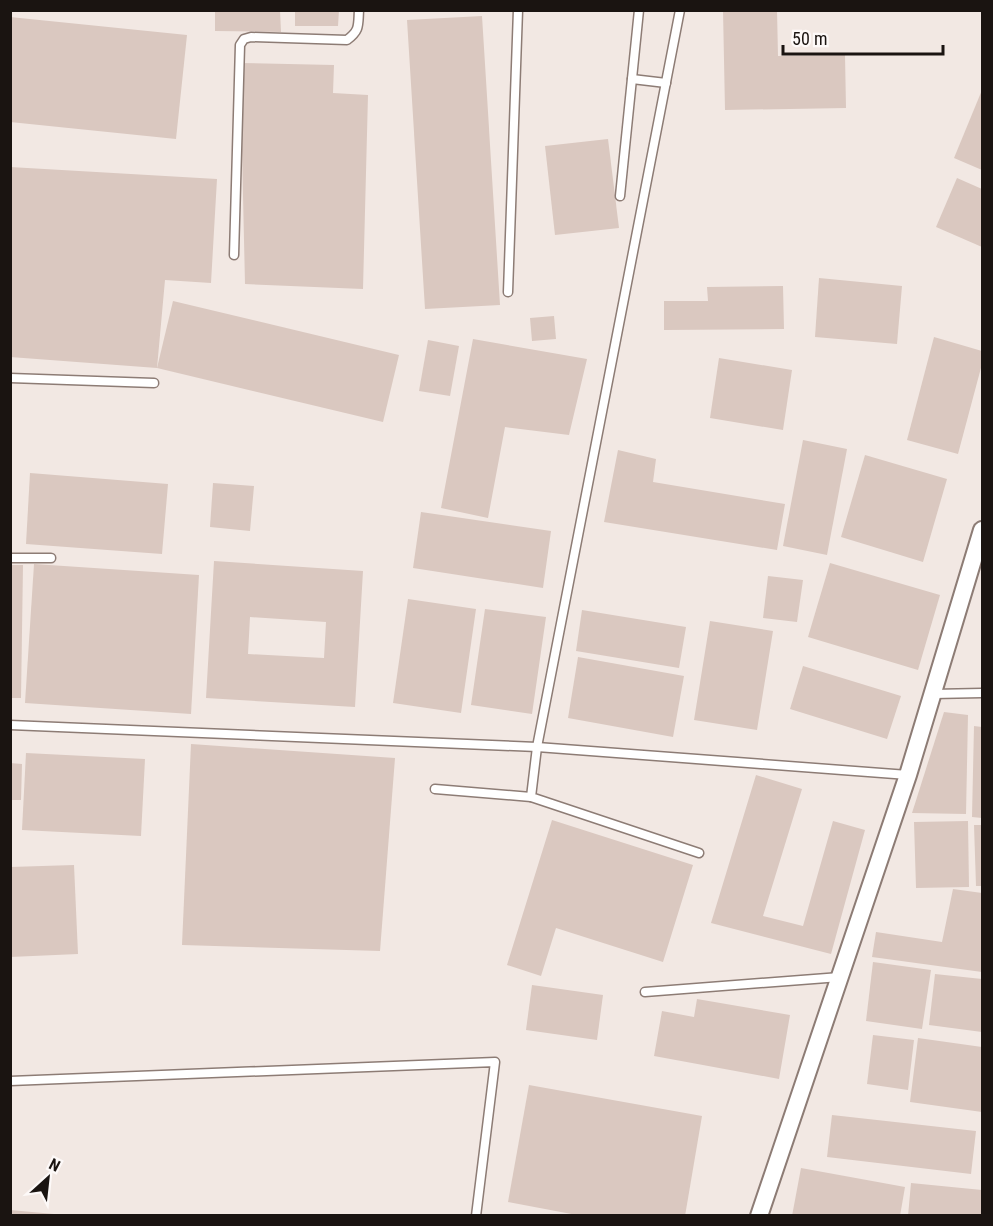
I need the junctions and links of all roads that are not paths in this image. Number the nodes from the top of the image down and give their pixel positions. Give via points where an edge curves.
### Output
1 (359, 10) edge
2 (518, 10) edge
3 (639, 10) edge
4 (680, 10) edge
5 (632, 79) junction
6 (666, 83) junction
7 (620, 196) dead end
8 (234, 255) dead end
9 (508, 292) dead end
10 (10, 378) edge
11 (154, 383) dead end
12 (982, 530) edge
13 (10, 558) edge
14 (51, 558) dead end
15 (933, 693) junction
16 (982, 693) edge
17 (10, 725) edge
18 (537, 747) junction
19 (908, 776) junction
20 (435, 789) dead end
21 (531, 797) junction
22 (699, 854) dead end
23 (840, 977) junction
24 (645, 992) dead end
25 (10, 1081) edge
26 (476, 1215) edge
27 (759, 1215) edge

1 - 8 lane via 358,27 347,40 251,37 240,45
2 - 9 lane
3 - 5 lane
4 - 6 lane
5 - 6 lane
5 - 7 lane
6 - 18 lane
10 - 11 lane
12 - 15 street
13 - 14 lane
15 - 16 lane
15 - 19 street
17 - 18 lane
18 - 19 lane
18 - 21 lane
19 - 23 street
20 - 21 lane
21 - 22 lane
23 - 24 lane
23 - 27 street
25 - 26 lane via 495,1062

